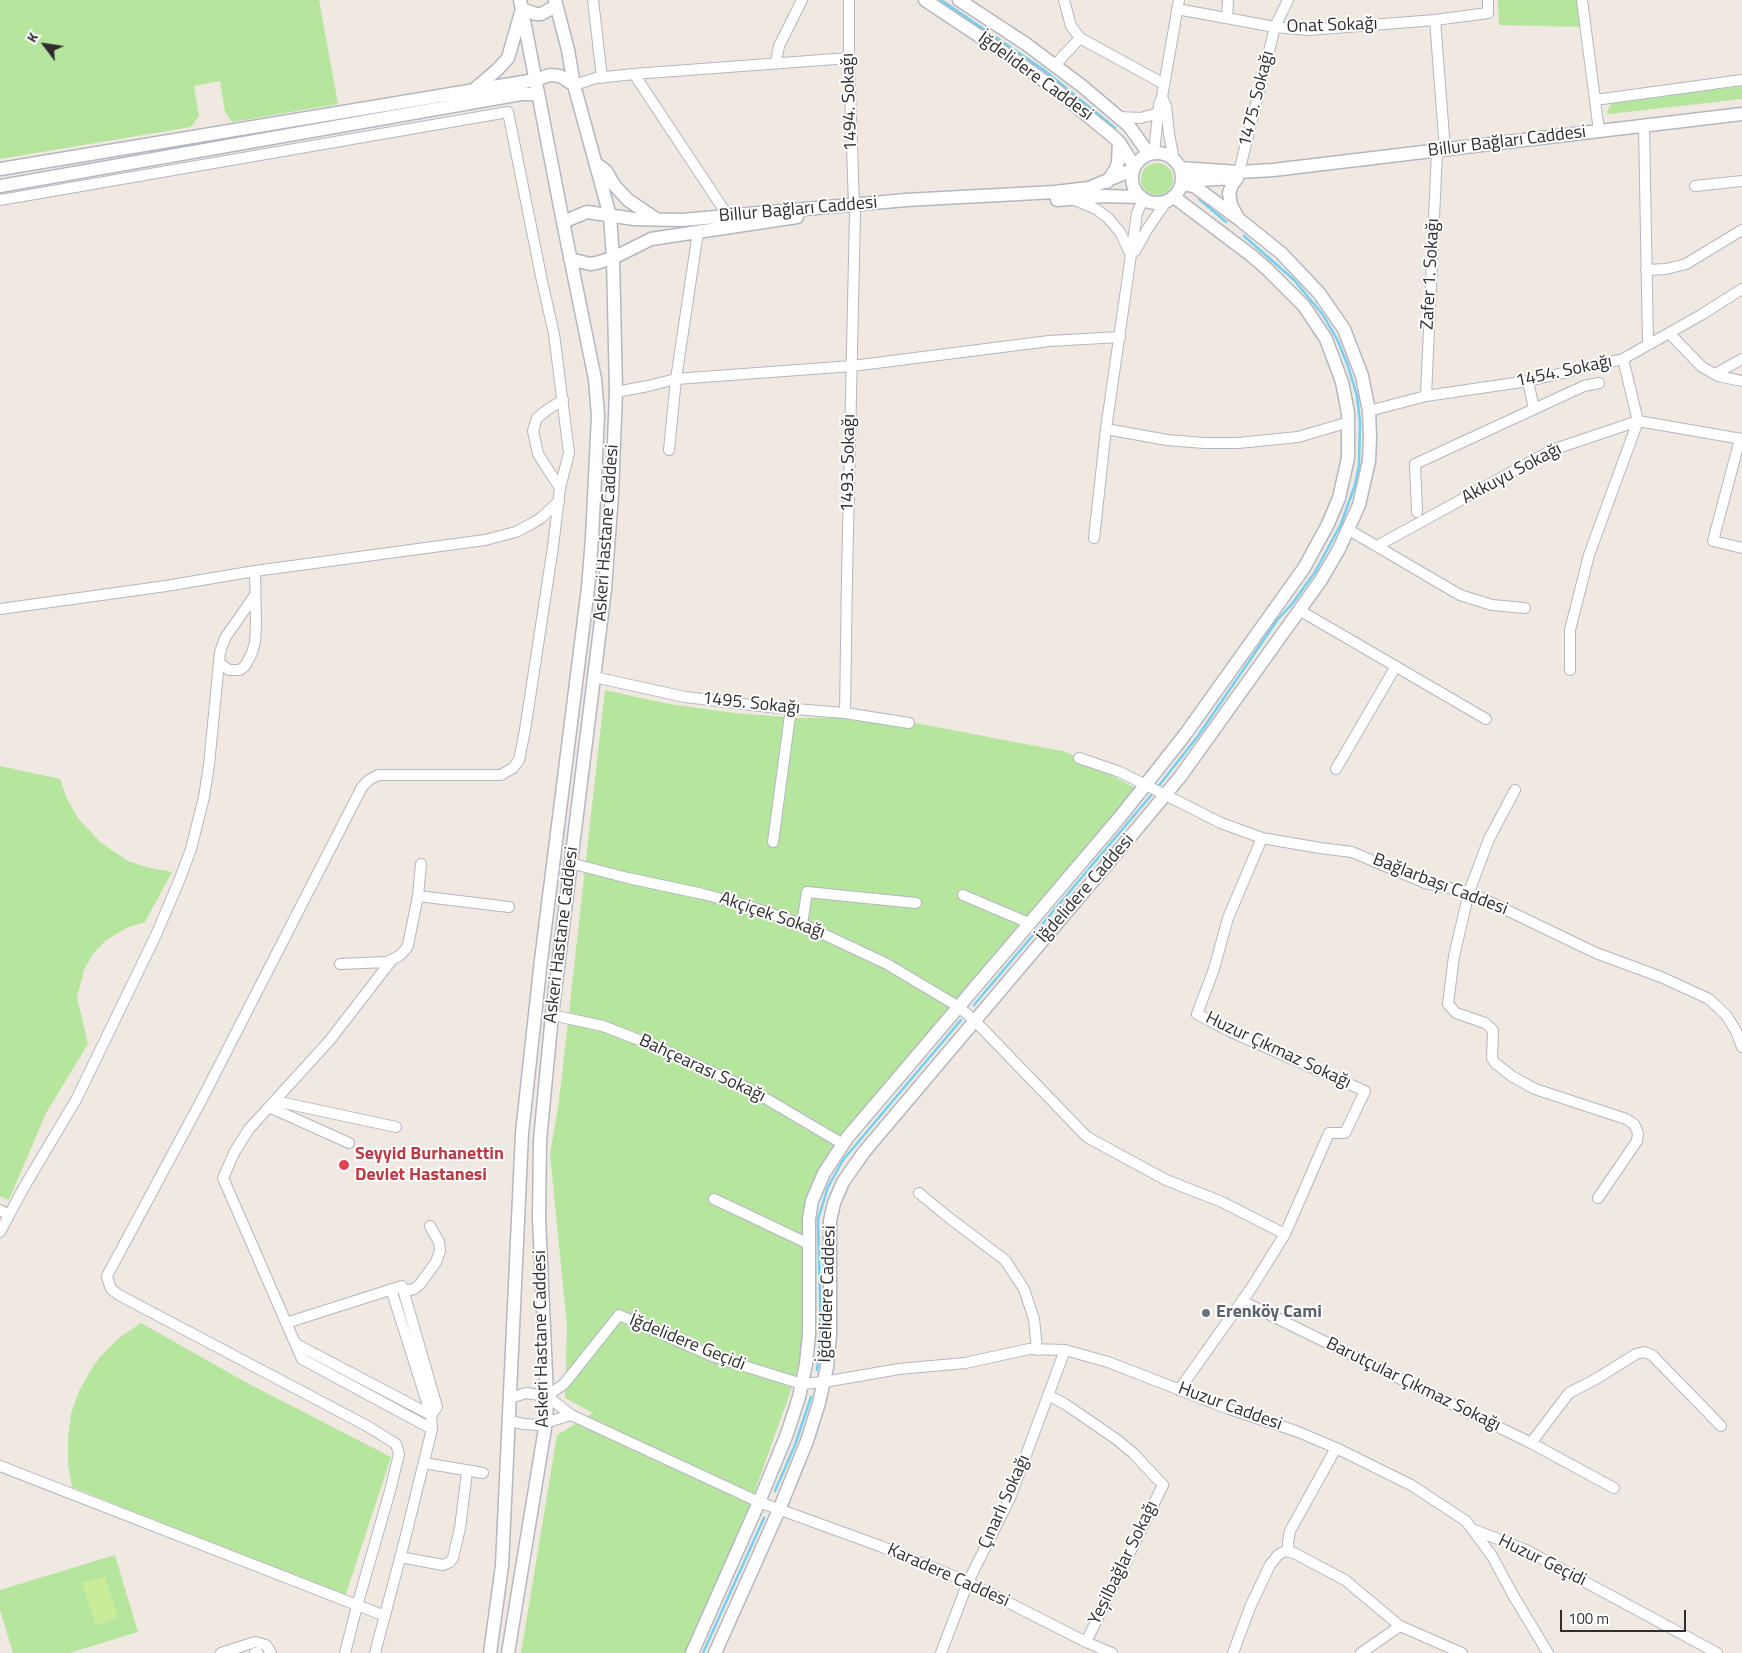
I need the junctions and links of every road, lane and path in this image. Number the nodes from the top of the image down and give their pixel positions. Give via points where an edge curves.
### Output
1 (593, 0) edge
2 (802, 0) edge
3 (849, 0) edge
4 (924, 0) edge
5 (959, 0) edge
6 (1064, 0) edge
7 (1228, 0) edge
8 (1288, 0) edge
9 (1488, 0) edge
10 (1582, 0) edge
11 (556, 3) edge
12 (1178, 4) edge
13 (521, 5) edge
14 (1227, 18) junction
15 (1435, 20) junction
16 (1275, 27) junction
17 (1080, 38) junction
18 (848, 58) junction
19 (776, 62) junction
20 (1055, 65) junction
21 (634, 74) junction
22 (602, 78) junction
23 (535, 80) junction
24 (1742, 80) edge
25 (1164, 84) junction
26 (574, 85) junction
27 (475, 89) junction
28 (538, 94) junction
29 (1162, 97) junction
30 (1595, 100) junction
31 (1158, 113) junction
32 (1742, 114) edge
33 (1119, 117) junction
34 (1644, 126) junction
35 (1599, 131) junction
36 (1119, 142) junction
37 (1441, 150) junction
38 (1151, 153) junction
39 (597, 165) junction
40 (1133, 168) junction
41 (0, 169) edge
42 (1180, 173) junction
43 (1238, 175) junction
44 (1107, 182) junction
45 (1742, 182) edge
46 (0, 186) edge
47 (1695, 186) dead end
48 (1037, 197) junction
49 (1141, 198) junction
50 (1071, 199) junction
51 (0, 200) edge
52 (1170, 200) junction
53 (854, 209) junction
54 (610, 216) junction
55 (728, 216) junction
56 (656, 219) junction
57 (1240, 220) junction
58 (563, 222) junction
59 (1252, 229) junction
60 (1742, 230) edge
61 (698, 232) junction
62 (1226, 237) junction
63 (613, 258) junction
64 (1132, 258) junction
65 (570, 259) junction
66 (1646, 270) junction
67 (1742, 289) edge
68 (1669, 333) junction
69 (1120, 337) junction
70 (1648, 345) junction
71 (1742, 358) edge
72 (1623, 359) junction
73 (852, 366) junction
74 (1715, 374) junction
75 (676, 379) junction
76 (1528, 381) junction
77 (1742, 381) edge
78 (1599, 383) dead end
79 (616, 392) junction
80 (1426, 396) junction
81 (563, 400) junction
82 (1369, 410) junction
83 (1534, 410) junction
84 (1638, 421) junction
85 (1349, 422) junction
86 (1106, 429) junction
87 (1741, 439) edge
88 (669, 450) dead end
89 (560, 488) junction
90 (559, 501) junction
91 (1417, 512) dead end
92 (1348, 530) junction
93 (1094, 538) dead end
94 (1377, 546) junction
95 (1742, 548) edge
96 (255, 571) junction
97 (255, 595) junction
98 (1525, 608) dead end
99 (0, 609) edge
100 (1300, 610) junction
101 (219, 663) junction
102 (1396, 666) junction
103 (1570, 670) dead end
104 (594, 677) junction
105 (791, 708) junction
106 (845, 713) junction
107 (1486, 719) dead end
108 (909, 723) dead end
109 (1079, 758) dead end
110 (1336, 769) dead end
111 (1146, 785) junction
112 (1515, 790) dead end
113 (1166, 794) junction
114 (1262, 838) junction
115 (772, 842) dead end
116 (570, 863) junction
117 (421, 864) dead end
118 (1469, 892) junction
119 (963, 895) dead end
120 (418, 896) junction
121 (916, 903) dead end
122 (509, 907) dead end
123 (802, 924) junction
124 (1029, 924) junction
125 (391, 961) junction
126 (340, 964) dead end
127 (959, 1007) junction
128 (552, 1015) junction
129 (975, 1021) junction
130 (1742, 1047) edge
131 (272, 1104) junction
132 (396, 1128) dead end
133 (348, 1143) dead end
134 (843, 1144) junction
135 (919, 1193) dead end
136 (1598, 1198) dead end
137 (714, 1200) dead end
138 (4, 1212) edge
139 (430, 1226) dead end
140 (0, 1232) edge
141 (1284, 1234) junction
142 (809, 1244) junction
143 (391, 1289) junction
144 (404, 1291) junction
145 (1242, 1301) junction
146 (286, 1324) junction
147 (296, 1344) junction
148 (1037, 1350) junction
149 (1065, 1350) junction
150 (824, 1382) junction
151 (802, 1384) junction
152 (1179, 1390) junction
153 (1048, 1395) junction
154 (547, 1396) junction
155 (510, 1398) junction
156 (431, 1415) junction
157 (571, 1415) junction
158 (509, 1421) junction
159 (546, 1422) junction
160 (1721, 1426) dead end
161 (432, 1429) junction
162 (1531, 1443) junction
163 (1336, 1448) junction
164 (424, 1463) junction
165 (0, 1466) edge
166 (466, 1472) junction
167 (483, 1473) dead end
168 (1614, 1488) dead end
169 (760, 1502) junction
170 (779, 1510) junction
171 (1471, 1528) junction
172 (1289, 1551) junction
173 (400, 1557) junction
174 (968, 1582) junction
175 (357, 1606) junction
176 (385, 1616) junction
177 (1400, 1626) junction
178 (1086, 1642) junction
179 (1546, 1650) edge
180 (1107, 1652) edge
181 (221, 1653) edge
182 (271, 1653) edge
183 (346, 1653) edge
184 (375, 1653) edge
185 (490, 1653) edge
186 (508, 1653) edge
187 (692, 1653) edge
188 (715, 1653) edge
189 (941, 1653) edge
190 (1232, 1653) edge
191 (1361, 1653) edge
192 (1462, 1653) edge
193 (1534, 1653) edge
194 (1717, 1653) edge

1 - 22 street
2 - 19 street via 779,46
3 - 18 street, 1494. Sokağı
4 - 36 street, İğdelidere Caddesi via 1034,73
5 - 20 street, İğdelidere Caddesi
6 - 17 street via 1071,26
7 - 14 street
8 - 16 street, 1475. Sokağı
9 - 15 street, Onat Sokağı via 1488,13
10 - 30 street
11 - 13 street via 541,14
11 - 26 street, Askeri Hastane Caddesi
12 - 14 street, Onat Sokağı
12 - 25 street
13 - 23 street
13 - 27 street via 508,58
14 - 16 street, Onat Sokağı
15 - 16 street, Onat Sokağı via 1309,30
15 - 37 street, Zafer 1. Sokağı
16 - 43 street, 1475. Sokağı
17 - 20 street
17 - 25 street
18 - 19 street
18 - 53 street, 1494. Sokağı
19 - 21 street
20 - 33 street, İğdelidere Caddesi
21 - 22 street
21 - 55 street
22 - 26 street
23 - 26 street via 554,75
23 - 27 street
23 - 28 street
24 - 30 street
25 - 29 street
26 - 39 street, Askeri Hastane Caddesi
27 - 41 street
28 - 46 street via 521,94
28 - 58 street
29 - 31 street
29 - 42 street
30 - 35 street
31 - 33 street via 1141,118
31 - 38 street
32 - 34 street, Billur Bağları Caddesi
33 - 38 street, İğdelidere Caddesi
34 - 35 street, Billur Bağları Caddesi
34 - 66 street
35 - 37 street, Billur Bağları Caddesi
36 - 40 street, İğdelidere Caddesi
36 - 44 street via 1116,169
37 - 43 street, Billur Bağları Caddesi
37 - 80 street, Zafer 1. Sokağı
38 - 40 street
38 - 42 street via 1165,154
39 - 54 street, Askeri Hastane Caddesi
39 - 56 street via 628,200
40 - 44 street
40 - 49 street via 1132,184
42 - 43 street, Billur Bağları Caddesi
42 - 52 street
42 - 57 street, İğdelidere Caddesi
43 - 57 street via 1229,193
44 - 48 street
45 - 47 street
48 - 50 street
48 - 53 street, Billur Bağları Caddesi via 906,200
49 - 50 street via 1104,196
49 - 52 street via 1156,204
49 - 64 street
50 - 64 street via 1096,208 1108,218 1125,240
51 - 81 street via 508,112 554,334
52 - 62 street, İğdelidere Caddesi
52 - 64 street via 1148,228
53 - 55 street, Billur Bağları Caddesi
53 - 61 street, Billur Bağları Caddesi
53 - 73 street, 1493. Sokağı
54 - 56 street, Billur Bağları Caddesi
54 - 58 street, Billur Bağları Caddesi via 587,212
54 - 63 street, Askeri Hastane Caddesi
55 - 56 street, Billur Bağları Caddesi
57 - 59 street, İğdelidere Caddesi
58 - 65 street
59 - 62 street
59 - 82 street, İğdelidere Caddesi via 1296,268 1336,315 1357,359
60 - 66 street via 1686,264 1666,270
61 - 63 street, Billur Bağları Caddesi via 651,239
61 - 75 street
62 - 85 street, İğdelidere Caddesi via 1281,282 1318,326 1342,382
63 - 65 street, Billur Bağları Caddesi via 590,264
63 - 79 street, Askeri Hastane Caddesi
64 - 69 street
65 - 155 street, Askeri Hastane Caddesi via 598,399 592,538 522,1132
66 - 70 street
67 - 68 street, 1454. Sokağı
68 - 70 street, 1454. Sokağı
68 - 74 street via 1702,367
69 - 73 street via 1030,343
69 - 86 street
70 - 72 street, 1454. Sokağı
71 - 74 street
72 - 76 street, 1454. Sokağı
72 - 84 street
73 - 75 street
73 - 106 street, 1493. Sokağı
74 - 77 street
75 - 79 street
75 - 88 street
76 - 80 street, 1454. Sokağı
76 - 83 street
78 - 83 street via 1584,386
79 - 104 street, Askeri Hastane Caddesi via 608,561
80 - 82 street, 1454. Sokağı
81 - 89 street via 569,453
81 - 89 street via 537,418 532,431 538,454
82 - 92 street, İğdelidere Caddesi via 1367,475
83 - 91 street via 1415,464
84 - 87 street, Akkuyu Sokağı
84 - 94 street, Akkuyu Sokağı via 1552,450
84 - 103 street via 1589,555 1570,630
85 - 86 street via 1298,437 1230,444 1167,440
85 - 111 street, İğdelidere Caddesi via 1343,484 1313,554 1204,710
86 - 93 street
87 - 95 street via 1713,541
89 - 90 street
90 - 96 street via 531,524 490,539
90 - 175 street via 519,760 501,775 378,775 362,788 108,1274 114,1293 396,1444 399,1454
92 - 94 street
92 - 100 street, İğdelidere Caddesi via 1326,572
94 - 98 street via 1460,595 1492,606
96 - 97 street
96 - 99 street
97 - 101 street via 225,638
97 - 101 street via 255,642 250,659 236,671
100 - 102 street
100 - 113 street, İğdelidere Caddesi
101 - 138 street via 207,781 185,865 156,935 66,1119
102 - 107 street
102 - 110 street
104 - 105 street, 1495. Sokağı via 685,697
104 - 116 street, Askeri Hastane Caddesi
105 - 106 street, 1495. Sokağı
105 - 115 street
106 - 108 street, 1495. Sokağı
109 - 111 street, Bağlarbaşı Caddesi
111 - 113 street, Bağlarbaşı Caddesi
111 - 124 street, İğdelidere Caddesi
112 - 118 street via 1489,839
113 - 114 street, Bağlarbaşı Caddesi via 1221,823
113 - 129 street, İğdelidere Caddesi
114 - 118 street, Bağlarbaşı Caddesi via 1352,852 1425,883
114 - 141 street, Huzur Çıkmaz Sokağı via 1228,918 1197,1014 1365,1091 1345,1134 1329,1133
116 - 123 street, Akçiçek Sokağı via 726,899
116 - 128 street, Askeri Hastane Caddesi
117 - 120 street
118 - 130 street, Bağlarbaşı Caddesi via 1596,953 1709,999 1726,1015
118 - 136 street via 1454,956 1447,999 1450,1007 1456,1013 1488,1025 1492,1031 1492,1058 1513,1077 1535,1089 1634,1124 1637,1141
119 - 124 street
120 - 122 street
120 - 125 street via 408,945
121 - 123 street via 807,892
123 - 127 street, Akçiçek Sokağı via 887,964
124 - 127 street, İğdelidere Caddesi
125 - 126 street
125 - 131 street via 330,1040
127 - 129 street, Akçiçek Sokağı
127 - 134 street, İğdelidere Caddesi
128 - 134 street, Bahçearası Sokağı via 603,1026 657,1047 753,1091
128 - 154 street, Askeri Hastane Caddesi via 538,1193
129 - 141 street, Akçiçek Sokağı via 1087,1137 1166,1180 1222,1202
129 - 150 street, İğdelidere Caddesi via 856,1162 838,1192 830,1221 830,1335
131 - 132 street
131 - 133 street
131 - 146 street via 234,1151 223,1178
134 - 142 street, İğdelidere Caddesi via 824,1173 812,1202
135 - 148 street via 1006,1260 1024,1289 1034,1319
137 - 142 street
138 - 140 street
139 - 144 street via 439,1242 436,1262 420,1284
141 - 145 street, Huzur Çıkmaz Sokağı
142 - 151 street, İğdelidere Caddesi via 809,1334
143 - 144 street via 402,1286
143 - 146 street
143 - 156 street
144 - 156 street via 437,1407
145 - 152 street, Huzur Çıkmaz Sokağı
145 - 162 street, Barutçular Çıkmaz Sokağı
146 - 147 street
147 - 156 street
147 - 161 street via 302,1359
148 - 149 street, Huzur Caddesi
148 - 150 street, Huzur Caddesi
149 - 152 street, Huzur Caddesi via 1108,1362
149 - 153 street, Çınarlı Sokağı
150 - 151 street, Huzur Caddesi
150 - 170 street, İğdelidere Caddesi via 807,1441
151 - 154 street, İğdelidere Geçidi via 712,1356 619,1315 564,1384
151 - 169 street, İğdelidere Caddesi via 787,1434
152 - 163 street, Huzur Caddesi
153 - 174 street, Çınarlı Sokağı via 1010,1498
153 - 178 street, Yeşilbağlar Sokağı via 1116,1439 1163,1484
154 - 155 street via 526,1393
154 - 157 street
154 - 159 street, Askeri Hastane Caddesi
155 - 158 street, Askeri Hastane Caddesi
156 - 161 street
157 - 159 street
157 - 169 street
158 - 159 street via 531,1425
158 - 185 street, Askeri Hastane Caddesi via 501,1574
159 - 186 street, Askeri Hastane Caddesi
160 - 162 street via 1652,1355 1644,1352 1569,1392
161 - 164 street
162 - 168 street, Barutçular Çıkmaz Sokağı
163 - 171 street, Huzur Caddesi via 1411,1485 1466,1521
163 - 172 street via 1290,1531
164 - 166 street
164 - 173 street
165 - 175 street
166 - 167 street
166 - 173 street via 460,1528 450,1562 443,1565
169 - 170 street, Karadere Caddesi
169 - 187 street, İğdelidere Caddesi
170 - 174 street, Karadere Caddesi
170 - 188 street, İğdelidere Caddesi
171 - 179 street, Huzur Caddesi via 1492,1556
171 - 194 street, Huzur Geçidi via 1526,1550
172 - 177 street via 1345,1580
172 - 190 street via 1278,1555 1270,1565
173 - 176 street
174 - 178 street, Karadere Caddesi
174 - 189 street, Çınarlı Sokağı
175 - 176 street
175 - 183 street
176 - 184 street
177 - 191 street
177 - 192 street
178 - 180 street, Karadere Caddesi
179 - 193 street
181 - 182 street via 255,1642 266,1646

